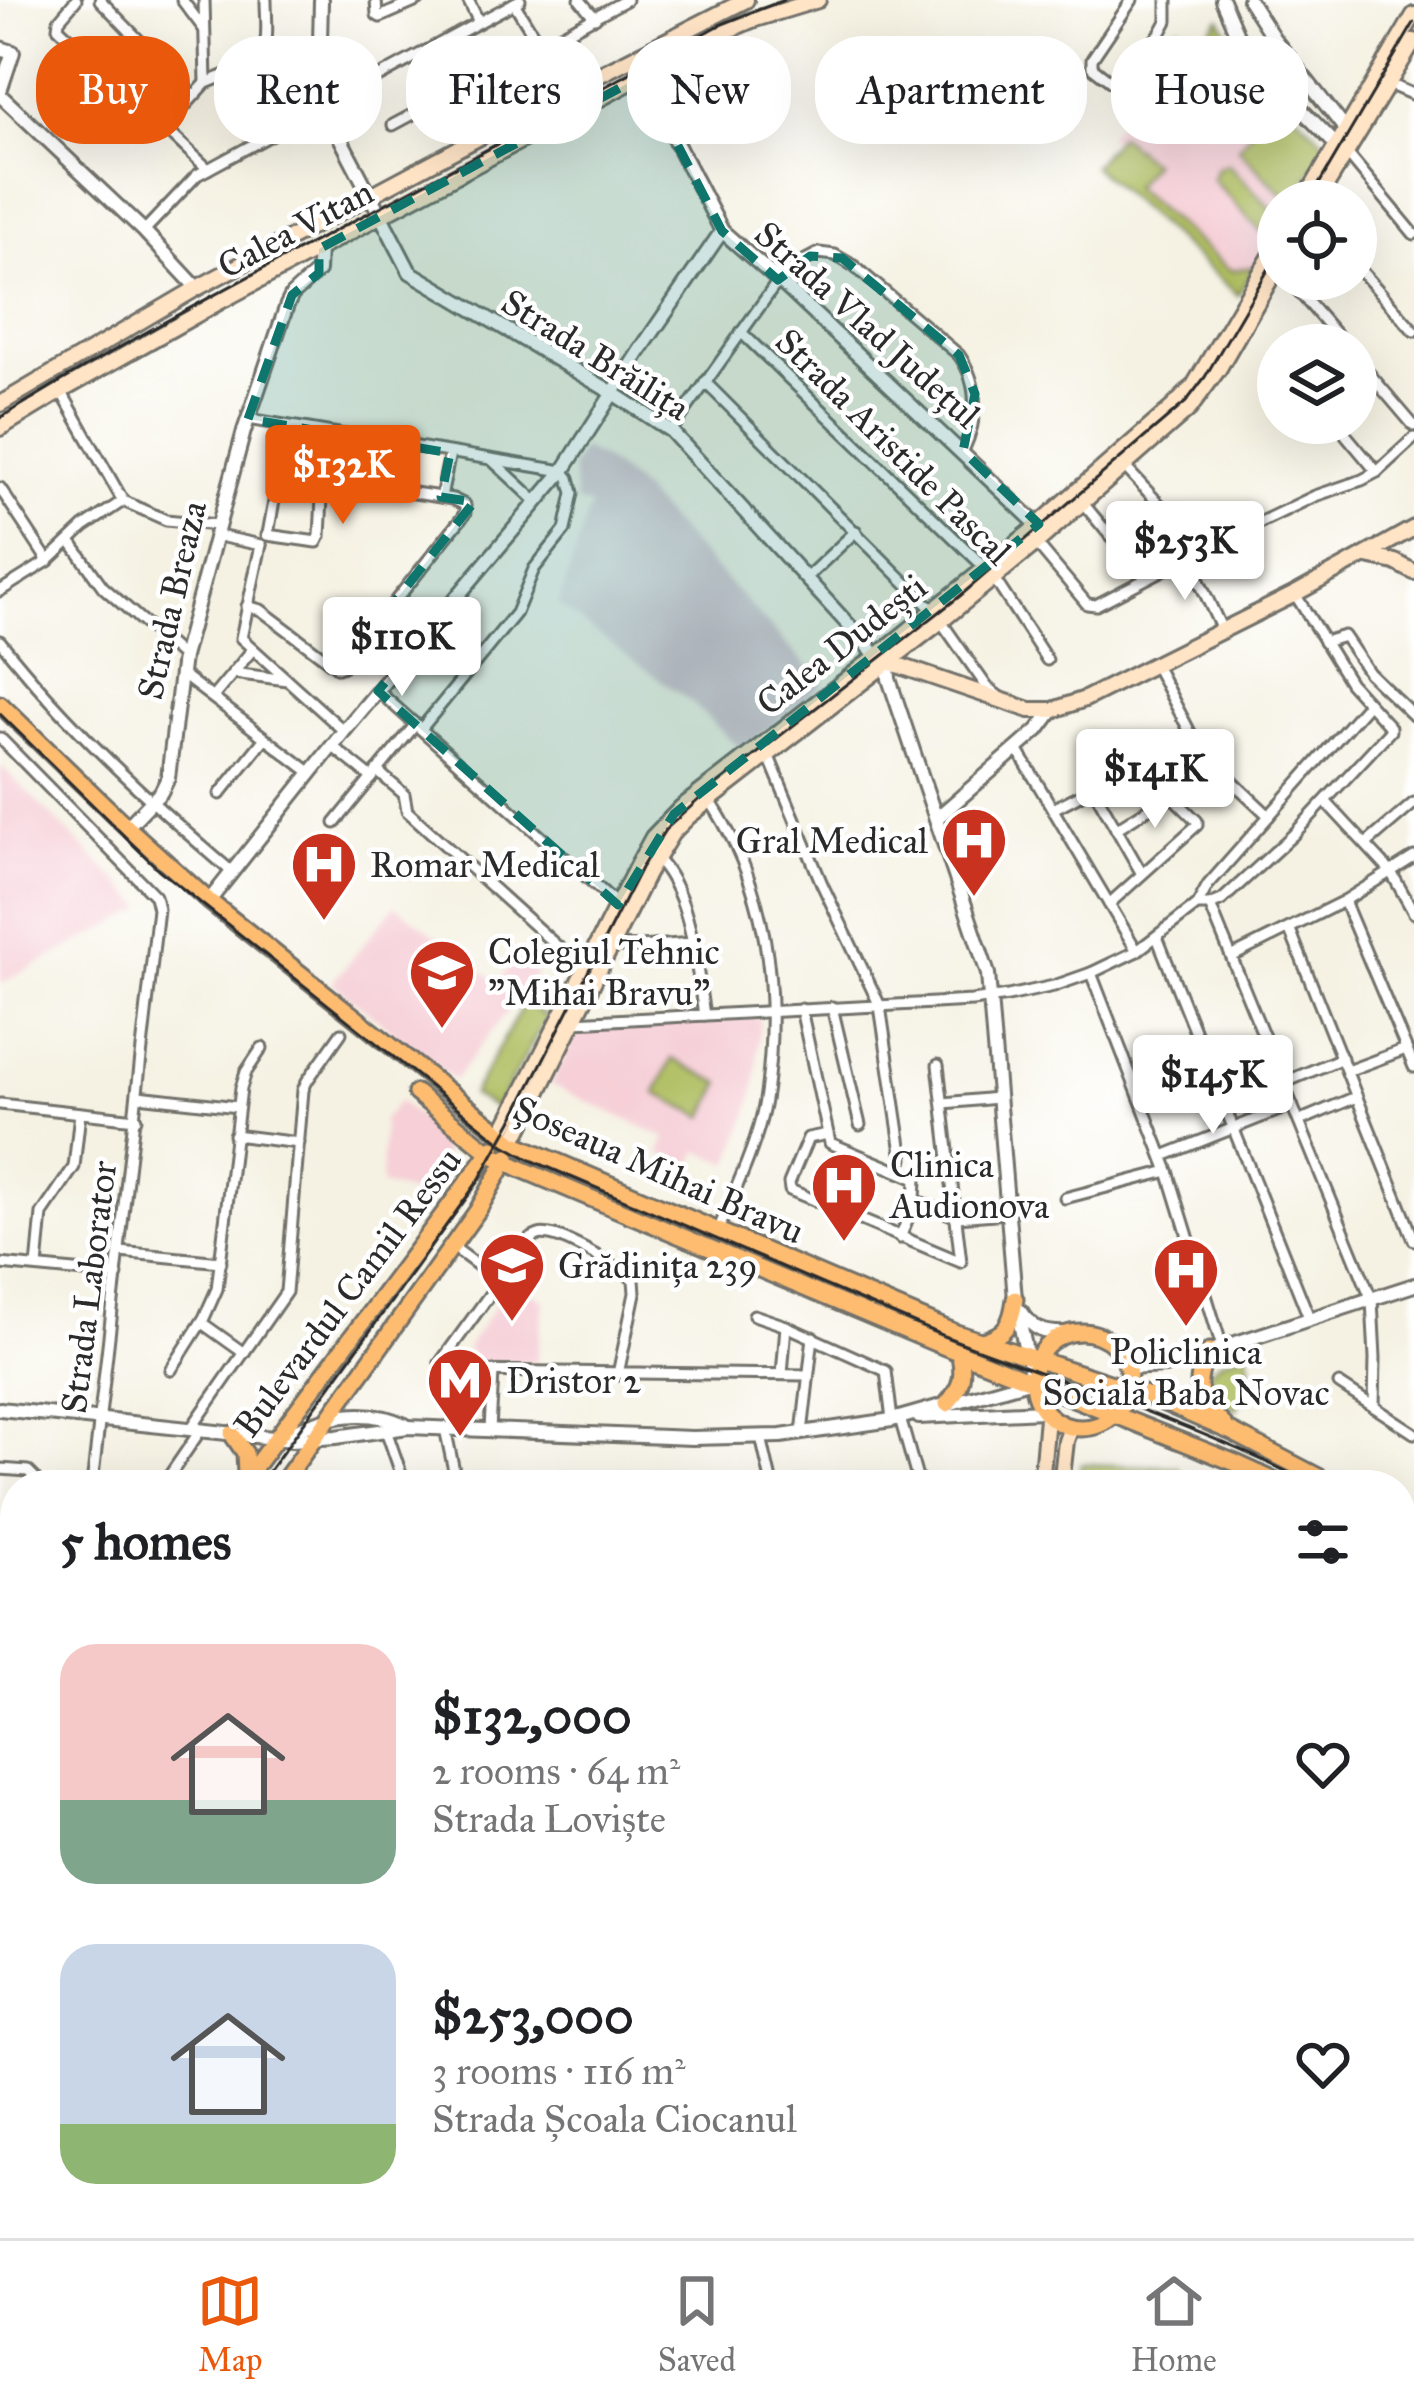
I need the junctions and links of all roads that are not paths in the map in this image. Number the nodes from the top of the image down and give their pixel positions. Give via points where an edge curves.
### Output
1 (76, 0) edge
2 (100, 0) edge
3 (182, 0) edge
4 (204, 0) edge
5 (266, 0) edge
6 (321, 0) edge
7 (376, 0) edge
8 (419, 0) edge
9 (468, 0) edge
10 (580, 0) edge
11 (626, 0) edge
12 (746, 0) edge
13 (818, 0) edge
14 (1132, 0) edge
15 (1167, 0) edge
16 (1222, 0) edge
17 (1249, 0) edge
18 (517, 2) edge
19 (720, 5) edge
20 (1414, 15) edge
21 (595, 18) junction
22 (479, 22) junction
23 (204, 29) junction
24 (67, 36) edge
25 (320, 36) edge
26 (454, 36) edge
27 (535, 36) edge
28 (561, 36) edge
29 (669, 36) edge
30 (719, 36) edge
31 (1241, 36) edge
32 (1272, 36) edge
33 (1414, 40) edge
34 (7, 50) edge
35 (627, 61) edge
36 (1383, 81) junction
37 (206, 83) junction
38 (627, 84) edge
39 (1308, 84) edge
40 (0, 93) edge
41 (1414, 95) edge
42 (194, 96) junction
43 (190, 100) edge
44 (1308, 116) edge
45 (406, 118) edge
46 (393, 125) dead end
47 (1345, 132) junction
48 (180, 144) edge
49 (256, 144) edge
50 (344, 144) edge
51 (677, 144) edge
52 (1341, 150) junction
53 (208, 170) junction
54 (1319, 180) edge
55 (1327, 180) edge
56 (371, 195) junction
57 (382, 215) junction
58 (143, 231) junction
59 (722, 231) junction
60 (1414, 234) edge
61 (319, 249) junction
62 (779, 281) junction
63 (197, 288) junction
64 (1257, 289) edge
65 (1377, 289) edge
66 (1306, 300) edge
67 (1327, 324) edge
68 (1414, 331) edge
69 (740, 332) junction
70 (705, 382) junction
71 (1377, 383) edge
72 (61, 391) junction
73 (613, 393) junction
74 (0, 404) edge
75 (248, 418) junction
76 (1414, 426) edge
77 (0, 428) edge
78 (671, 431) junction
79 (332, 434) junction
80 (1414, 438) edge
81 (1354, 444) edge
82 (962, 451) junction
83 (450, 453) junction
84 (493, 460) junction
85 (1121, 461) junction
86 (563, 471) junction
87 (1377, 472) junction
88 (323, 479) junction
89 (0, 488) edge
90 (441, 497) junction
91 (1079, 498) junction
92 (123, 501) junction
93 (537, 502) junction
94 (1414, 528) edge
95 (216, 530) junction
96 (856, 532) junction
97 (268, 534) junction
98 (1037, 534) junction
99 (70, 541) junction
100 (261, 545) junction
101 (1366, 556) junction
102 (1188, 557) junction
103 (48, 561) junction
104 (1414, 572) edge
105 (989, 573) junction
106 (1145, 578) junction
107 (805, 579) junction
108 (0, 591) edge
109 (1295, 594) junction
110 (247, 606) junction
111 (937, 616) junction
112 (1222, 630) junction
113 (364, 640) junction
114 (0, 641) edge
115 (1324, 642) junction
116 (253, 650) junction
117 (964, 655) junction
118 (183, 657) junction
119 (882, 660) junction
120 (1047, 660) dead end
121 (1154, 663) junction
122 (397, 668) junction
123 (180, 673) junction
124 (233, 673) junction
125 (287, 680) junction
126 (962, 688) junction
127 (378, 691) junction
128 (213, 697) junction
129 (1006, 703) junction
130 (0, 704) edge
131 (1367, 705) junction
132 (1030, 710) junction
133 (1053, 710) junction
134 (1414, 716) edge
135 (418, 726) junction
136 (344, 731) junction
137 (1032, 735) junction
138 (1192, 736) junction
139 (0, 738) edge
140 (265, 738) junction
141 (332, 746) junction
142 (1017, 748) junction
143 (765, 750) junction
144 (1139, 764) junction
145 (311, 773) junction
146 (375, 774) junction
147 (1093, 788) junction
148 (220, 794) dead end
149 (706, 795) junction
150 (1170, 795) junction
151 (152, 802) junction
152 (1326, 802) junction
153 (1414, 803) edge
154 (1053, 809) junction
155 (1269, 816) junction
156 (937, 818) junction
157 (335, 824) dead end
158 (128, 827) junction
159 (1116, 829) junction
160 (1366, 844) junction
161 (651, 853) junction
162 (1414, 856) edge
163 (232, 872) junction
164 (1391, 872) junction
165 (1142, 874) junction
166 (209, 902) junction
167 (1344, 902) junction
168 (1109, 904) junction
169 (1197, 905) junction
170 (1210, 905) junction
171 (622, 909) junction
172 (1414, 913) edge
173 (1290, 930) junction
174 (1157, 937) junction
175 (693, 943) junction
176 (610, 946) junction
177 (1137, 951) junction
178 (1233, 956) junction
179 (1091, 973) junction
180 (589, 974) junction
181 (992, 998) junction
182 (880, 1006) junction
183 (832, 1007) junction
184 (801, 1009) junction
185 (772, 1010) junction
186 (704, 1015) junction
187 (566, 1020) junction
188 (341, 1034) dead end
189 (262, 1048) dead end
190 (1406, 1048) junction
191 (1342, 1058) junction
192 (938, 1065) dead end
193 (1414, 1067) edge
194 (1347, 1071) junction
195 (1283, 1083) junction
196 (416, 1093) dead end
197 (138, 1096) junction
198 (1356, 1096) junction
199 (997, 1098) junction
200 (944, 1103) junction
201 (0, 1104) edge
202 (1292, 1105) junction
203 (238, 1107) junction
204 (80, 1113) junction
205 (476, 1115) junction
206 (136, 1119) junction
207 (1299, 1121) junction
208 (860, 1125) dead end
209 (1234, 1130) junction
210 (464, 1132) junction
211 (234, 1135) junction
212 (507, 1139) junction
213 (830, 1139) junction
214 (299, 1143) junction
215 (490, 1153) junction
216 (542, 1156) junction
217 (1163, 1156) junction
218 (903, 1159) dead end
219 (506, 1162) junction
220 (1168, 1171) junction
221 (534, 1174) junction
222 (469, 1180) junction
223 (488, 1195) junction
224 (1064, 1198) dead end
225 (915, 1200) junction
226 (1007, 1213) junction
227 (957, 1217) junction
228 (718, 1231) junction
229 (899, 1238) junction
230 (1414, 1240) edge
231 (452, 1247) junction
232 (120, 1252) junction
233 (221, 1262) junction
234 (0, 1264) edge
235 (37, 1268) junction
236 (117, 1275) junction
237 (499, 1281) junction
238 (1414, 1285) edge
239 (1015, 1299) junction
240 (1372, 1300) junction
241 (754, 1315) dead end
242 (1310, 1320) junction
243 (202, 1323) junction
244 (786, 1325) junction
245 (1068, 1334) junction
246 (813, 1337) junction
247 (982, 1342) junction
248 (1216, 1349) junction
249 (959, 1352) junction
250 (244, 1353) junction
251 (1032, 1358) junction
252 (1128, 1367) junction
253 (171, 1370) dead end
254 (493, 1372) junction
255 (619, 1374) junction
256 (782, 1374) junction
257 (807, 1376) junction
258 (1032, 1380) junction
259 (1339, 1384) dead end
260 (1128, 1389) junction
261 (947, 1404) junction
262 (1374, 1407) junction
263 (0, 1409) edge
264 (1044, 1414) junction
265 (1114, 1414) junction
266 (330, 1417) junction
267 (896, 1419) junction
268 (100, 1420) junction
269 (408, 1426) junction
270 (1071, 1427) junction
271 (445, 1428) junction
272 (195, 1430) junction
273 (386, 1430) junction
274 (490, 1430) junction
275 (1232, 1432) junction
276 (802, 1433) junction
277 (1414, 1433) edge
278 (232, 1434) junction
279 (761, 1437) junction
280 (275, 1439) junction
281 (314, 1439) junction
282 (94, 1470) edge
283 (172, 1470) edge
284 (244, 1470) edge
285 (252, 1470) edge
286 (292, 1470) edge
287 (400, 1470) edge
288 (454, 1470) edge
289 (769, 1470) edge
290 (914, 1470) edge
291 (1042, 1470) edge
292 (1063, 1470) edge
293 (1251, 1470) edge
294 (1305, 1470) edge

1 - 24 street via 58,20
2 - 42 street
3 - 23 street
4 - 23 street
5 - 37 street via 262,58
6 - 25 street
7 - 8 street via 380,17
9 - 22 street
10 - 21 street
11 - 21 street
12 - 19 main road, Calea Vitan
13 - 30 main road, Calea Vitan
14 - 15 street via 1091,63 1114,84 1161,32
16 - 31 street
17 - 32 street
18 - 22 street
18 - 27 street
19 - 29 main road, Calea Vitan
20 - 36 main road
21 - 28 street
22 - 26 street
23 - 37 street
33 - 36 main road
34 - 40 street
35 - 56 main road, Calea Vitan
36 - 41 street
36 - 47 main road
36 - 52 main road
37 - 42 street
38 - 57 main road, Calea Vitan
39 - 47 street
40 - 58 street
42 - 43 street
44 - 52 street
45 - 46 street
47 - 52 main road
48 - 53 street
49 - 53 street
50 - 56 street, Strada Brăilița
51 - 59 street, Strada Vlad Județul
52 - 54 main road
52 - 55 main road
52 - 60 street
53 - 58 street
56 - 57 street, Strada Brăilița
56 - 63 main road, Calea Vitan
57 - 61 main road, Calea Vitan
57 - 73 street, Strada Brăilița via 416,277
58 - 63 street
59 - 62 street, Strada Vlad Județul
59 - 73 street
61 - 72 main road, Calea Vitan
61 - 75 street, Strada Breaza via 318,271 292,295
62 - 69 street
62 - 82 street, Strada Vlad Județul
62 - 82 street via 810,256 835,255 958,355 975,394
63 - 74 main road, Calea Vitan
64 - 85 main road, Calea Dudești via 1193,388
65 - 68 street
66 - 67 street
69 - 70 street
69 - 105 street, Strada Aristide Pascal
70 - 78 street
70 - 96 street
71 - 76 street
72 - 77 main road, Calea Vitan
72 - 92 street
73 - 78 street, Strada Brăilița
73 - 86 street
75 - 79 street
75 - 95 street, Strada Breaza
78 - 107 street, Strada Brăilița
79 - 83 street
79 - 88 street
80 - 87 street
81 - 87 street
82 - 98 street, Strada Vlad Județul
83 - 84 street
83 - 90 street
84 - 86 street
84 - 93 street
85 - 91 main road, Calea Dudești
85 - 102 street via 1187,534
86 - 93 street
86 - 135 street via 573,493 565,530 534,569 516,613
87 - 102 street
88 - 90 street
88 - 97 street via 280,475
88 - 97 street via 317,542
89 - 103 street
90 - 113 street via 460,501 465,513
91 - 98 main road, Calea Dudești
91 - 106 street
92 - 95 street
92 - 99 street
93 - 122 street
94 - 101 main road
95 - 100 street
95 - 118 street, Strada Breaza
96 - 107 street
96 - 111 street
97 - 100 street
98 - 105 main road, Calea Dudești
98 - 106 street via 1087,604
99 - 103 street
99 - 118 street via 103,587
100 - 110 street
101 - 104 main road
101 - 109 main road
102 - 106 street
102 - 112 street
103 - 108 street
105 - 111 main road, Calea Dudești
105 - 120 street, Strada Aristide Pascal
107 - 119 street, Strada Brăilița
109 - 112 main road
109 - 115 street
110 - 113 street via 334,667
110 - 116 street via 241,638
111 - 117 street
111 - 119 main road, Calea Dudești
112 - 121 main road
113 - 122 street
114 - 151 street
115 - 131 street
115 - 134 street via 1344,636
116 - 124 street
116 - 125 street
117 - 126 street
117 - 129 street
118 - 123 street, Strada Breaza
119 - 126 main road
119 - 143 main road, Calea Dudești
119 - 156 street
121 - 133 main road
121 - 138 street
122 - 127 street
123 - 128 street
123 - 151 street, Strada Breaza via 167,778
124 - 125 street
124 - 128 street
125 - 136 street
126 - 129 main road
127 - 135 street
127 - 136 street
128 - 140 street
129 - 132 main road
130 - 158 main road, Șoseaua Mihai Bravu
131 - 152 street via 1390,729
131 - 155 street
132 - 133 main road
132 - 137 street
133 - 137 street
135 - 146 street
135 - 171 street
136 - 141 street
137 - 142 street
138 - 144 street
138 - 155 street
139 - 197 street, Strada Laborator via 155,896
140 - 145 street
140 - 148 street
141 - 145 street
141 - 146 street
142 - 154 street
142 - 156 street
143 - 149 main road, Calea Dudești
143 - 182 street
144 - 147 street
144 - 150 street
145 - 163 street
146 - 157 street
146 - 180 street
147 - 154 street
147 - 159 street
149 - 161 main road, Calea Dudești
149 - 185 street via 755,897
150 - 159 street
150 - 165 street via 1197,825
151 - 158 street, Strada Breaza
151 - 163 street
152 - 160 street
152 - 170 street
153 - 160 street
154 - 168 street
155 - 169 street
156 - 181 street
158 - 166 main road, Șoseaua Mihai Bravu
159 - 165 street
160 - 164 street
161 - 171 main road, Calea Dudești
161 - 175 street via 669,871
162 - 164 street
163 - 166 street
164 - 167 street
164 - 172 street
165 - 168 street
166 - 205 main road, Șoseaua Mihai Bravu
167 - 173 street
167 - 190 street
168 - 177 street
169 - 170 street
169 - 174 street
170 - 178 street
171 - 176 main road, Calea Dudești
171 - 180 main road, Calea Dudești
173 - 178 street
173 - 191 street
174 - 177 street
174 - 209 street
175 - 176 street
175 - 186 street
176 - 180 main road, Calea Dudești
177 - 179 street
178 - 195 street
179 - 181 street
179 - 217 street
180 - 187 main road, Calea Dudești
181 - 182 street
181 - 199 street
182 - 183 street
182 - 218 street
183 - 184 street
183 - 208 street
184 - 185 street
184 - 213 street
185 - 186 street
185 - 228 street via 762,1116
186 - 187 street
187 - 212 main road, Calea Dudești
188 - 214 street via 304,1085
189 - 203 street
190 - 193 street
190 - 194 street
191 - 194 street
191 - 195 street
192 - 200 street
194 - 198 street
195 - 202 street
196 - 210 main road, Șoseaua Mihai Bravu
197 - 203 street
197 - 206 street, Strada Laborator
198 - 207 street
198 - 230 street
199 - 200 street
199 - 226 street
200 - 227 street
201 - 204 street
202 - 207 street
202 - 209 street
203 - 211 street
204 - 206 street
204 - 235 street via 74,1166 42,1214
205 - 210 main road
205 - 212 main road, Șoseaua Mihai Bravu
206 - 232 street, Strada Laborator
207 - 240 street
209 - 217 street
209 - 242 street
210 - 215 main road, Șoseaua Mihai Bravu
211 - 214 street
211 - 233 street
212 - 215 main road, Bulevardul Camil Ressu
212 - 216 main road, Șoseaua Mihai Bravu
212 - 219 main road, Bulevardul Camil Ressu
213 - 225 street via 916,1179
213 - 229 street via 805,1142 790,1190
214 - 250 street via 288,1287
215 - 219 main road, Șoseaua Mihai Bravu
215 - 222 main road, Bulevardul Camil Ressu
216 - 221 main road
216 - 228 main road, Șoseaua Mihai Bravu
217 - 220 street
219 - 221 main road, Șoseaua Mihai Bravu
219 - 223 main road, Bulevardul Camil Ressu
220 - 224 street
220 - 248 street
221 - 249 main road, Șoseaua Mihai Bravu
222 - 223 main road
222 - 280 main road, Bulevardul Camil Ressu
223 - 231 main road, Bulevardul Camil Ressu
225 - 227 street
225 - 229 street
226 - 227 street
226 - 239 street
227 - 229 street via 958,1263
228 - 247 main road, Șoseaua Mihai Bravu
231 - 237 street
231 - 266 main road, Bulevardul Camil Ressu
232 - 233 street
232 - 236 street, Strada Laborator
233 - 243 street
234 - 235 street
235 - 236 street
236 - 268 street, Strada Laborator
237 - 254 street via 440,1363 450,1371
237 - 255 street via 530,1239 543,1234 628,1274 635,1286
238 - 240 street
239 - 245 street via 1036,1329
239 - 247 main road via 1010,1324
239 - 251 street
240 - 242 street
240 - 262 street
241 - 244 street
242 - 248 street
243 - 250 street
243 - 253 street
244 - 246 street
244 - 256 street
245 - 251 main road
245 - 252 main road via 1108,1341
246 - 257 street
246 - 267 street via 886,1371
247 - 251 main road, Șoseaua Mihai Bravu
248 - 252 street via 1165,1366
248 - 275 main road via 1198,1385
249 - 258 main road, Șoseaua Mihai Bravu
249 - 261 main road via 962,1382
250 - 272 street
251 - 258 main road
251 - 260 main road, Șoseaua Mihai Bravu
252 - 260 main road
254 - 255 street
254 - 274 street
255 - 256 street
256 - 257 street
257 - 276 street
258 - 261 street
258 - 264 main road
258 - 265 main road, Șoseaua Mihai Bravu
259 - 262 street
260 - 265 main road
260 - 275 main road, Șoseaua Mihai Bravu
261 - 267 street
262 - 277 street
263 - 268 street
264 - 267 street
264 - 270 main road
264 - 291 main road
265 - 270 main road
265 - 293 main road, Șoseaua Mihai Bravu
266 - 269 street
266 - 280 street
266 - 281 main road, Bulevardul Camil Ressu
267 - 276 street
267 - 290 street
268 - 272 street
268 - 282 street, Strada Laborator
269 - 271 street
269 - 273 street
270 - 292 main road
271 - 274 street
271 - 288 street
272 - 278 street
272 - 283 street
273 - 281 street
273 - 287 street
274 - 279 street
275 - 294 main road, Șoseaua Mihai Bravu
276 - 279 street
278 - 280 street
278 - 284 main road via 245,1453
279 - 289 street
280 - 281 street
280 - 285 main road, Bulevardul Camil Ressu
281 - 286 main road, Bulevardul Camil Ressu

